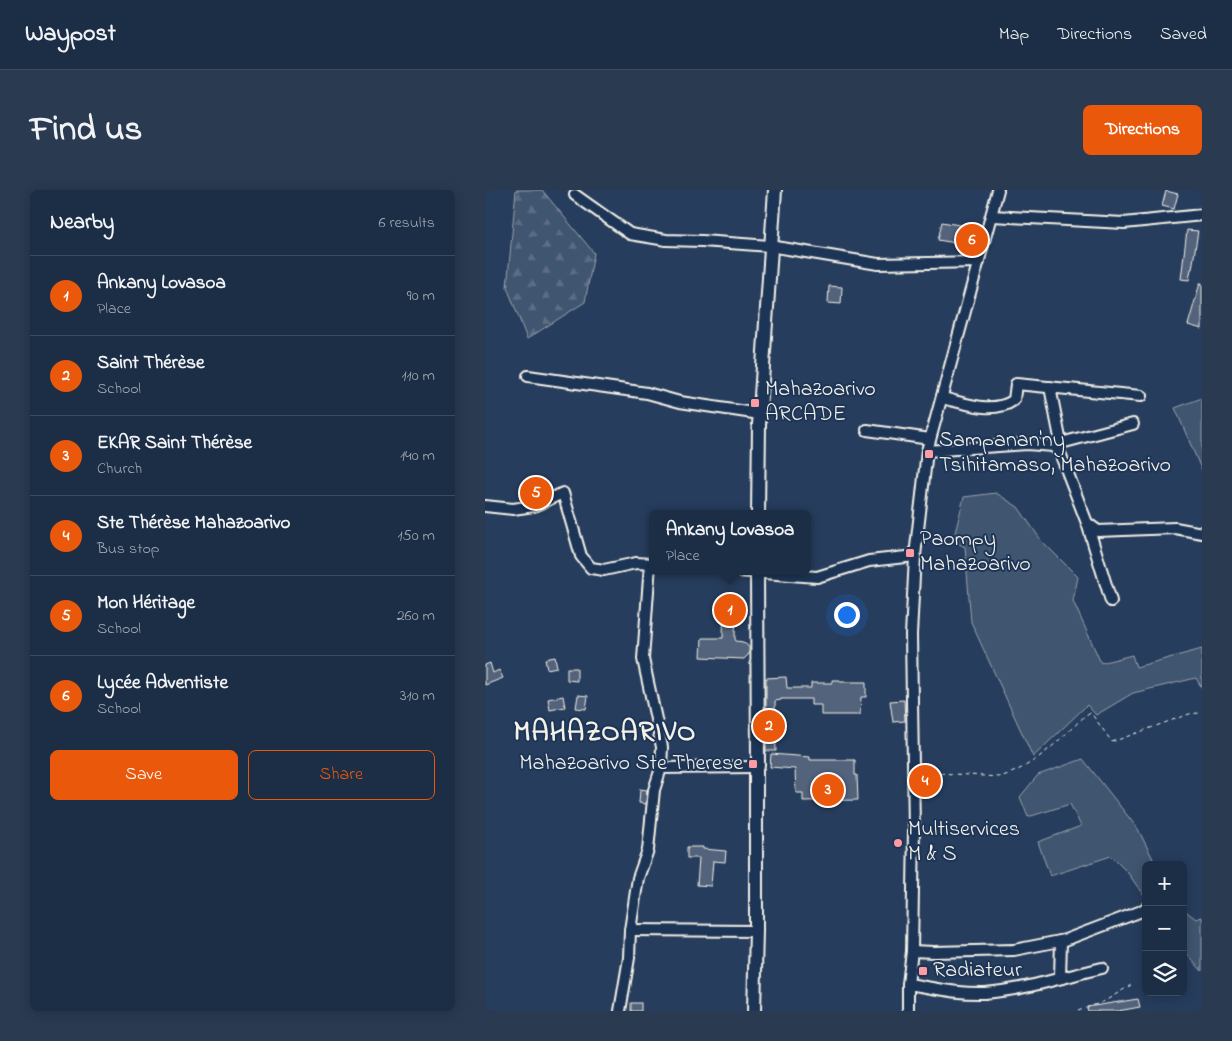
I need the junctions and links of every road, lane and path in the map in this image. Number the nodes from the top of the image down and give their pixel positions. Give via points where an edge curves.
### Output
1 (775, 190) edge
2 (998, 190) edge
3 (575, 195) dead end
4 (1202, 214) edge
5 (992, 216) junction
6 (770, 246) junction
7 (979, 262) junction
8 (528, 376) dead end
9 (1049, 387) junction
10 (1141, 396) dead end
11 (942, 398) junction
12 (759, 414) junction
13 (1133, 424) dead end
14 (867, 430) dead end
15 (931, 439) junction
16 (1058, 446) junction
17 (927, 451) junction
18 (485, 506) edge
19 (757, 510) edge
20 (1087, 523) junction
21 (1202, 533) edge
22 (915, 556) junction
23 (649, 564) edge
24 (650, 575) edge
25 (757, 575) edge
26 (793, 575) edge
27 (1111, 601) dead end
28 (1199, 713) dead end
29 (756, 767) junction
30 (661, 768) junction
31 (913, 771) junction
32 (1142, 910) edge
33 (630, 930) junction
34 (756, 931) junction
35 (1061, 941) junction
36 (911, 951) junction
37 (1102, 968) dead end
38 (1060, 978) junction
39 (908, 984) junction
40 (1131, 985) dead end
41 (620, 1011) edge
42 (754, 1011) edge
43 (908, 1011) edge
44 (1078, 1011) edge

1 - 6 main road
2 - 5 street
3 - 6 street via 630,234 667,240
4 - 5 street via 1124,223
5 - 7 street
6 - 7 street via 878,264
6 - 12 main road
7 - 11 street
8 - 12 street via 647,392 680,402
9 - 10 street
9 - 11 street via 1016,384 1014,400 1006,405 985,408
9 - 16 street
11 - 15 street
12 - 19 main road
13 - 16 street
14 - 15 street
15 - 17 street
16 - 17 street via 1027,444
16 - 20 street
17 - 22 street
18 - 23 street via 513,509 534,506 563,494 581,556 591,568 604,570 636,563
20 - 21 street via 1098,531 1175,528
20 - 27 street
22 - 26 street via 869,561 817,577
22 - 31 street via 911,636
24 - 30 street via 643,659 662,747
25 - 29 main road
28 - 31 path via 1113,742 1091,713 1087,714 1043,755 999,777
29 - 30 street
29 - 34 main road
30 - 33 street via 654,790 648,850 638,878
31 - 36 street
32 - 35 street
33 - 34 street
33 - 41 street
34 - 42 main road
35 - 36 street via 1000,951
35 - 38 street
36 - 39 street
37 - 38 street
38 - 39 street via 984,993
39 - 43 street
40 - 44 path via 1105,1001

